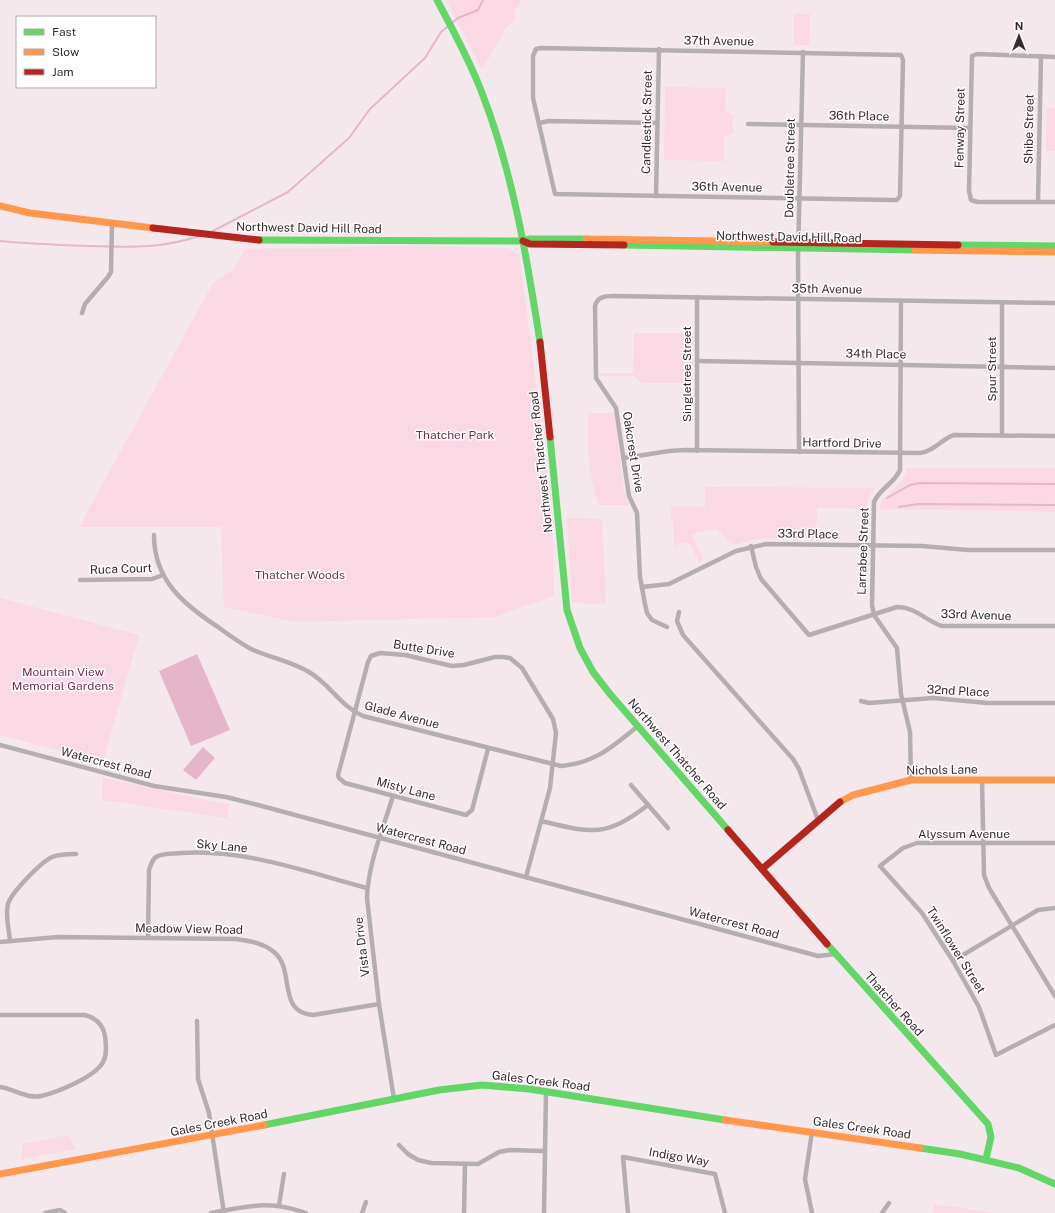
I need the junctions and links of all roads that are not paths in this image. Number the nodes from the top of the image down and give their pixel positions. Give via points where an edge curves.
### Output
1 (437, 0) edge
2 (659, 49) junction
3 (803, 52) junction
4 (1041, 56) junction
5 (1055, 56) edge
6 (539, 123) junction
7 (657, 124) junction
8 (748, 124) dead end
9 (800, 125) junction
10 (902, 126) junction
11 (970, 128) junction
12 (656, 196) junction
13 (799, 198) junction
14 (1038, 202) junction
15 (1055, 202) edge
16 (0, 206) edge
17 (112, 224) junction
18 (523, 241) junction
19 (798, 245) junction
20 (1055, 246) edge
21 (1055, 252) edge
22 (697, 297) junction
23 (599, 299) joint
24 (798, 299) junction
25 (901, 301) junction
26 (1002, 302) junction
27 (1055, 303) edge
28 (82, 313) dead end
29 (697, 361) junction
30 (798, 363) junction
31 (901, 365) junction
32 (1003, 367) junction
33 (1055, 368) edge
34 (1002, 436) junction
35 (1055, 436) edge
36 (697, 451) junction
37 (798, 452) junction
38 (901, 453) junction
39 (624, 458) junction
40 (154, 535) dead end
41 (873, 545) junction
42 (751, 546) junction
43 (1055, 550) edge
44 (163, 576) junction
45 (80, 580) dead end
46 (642, 587) junction
47 (679, 612) dead end
48 (874, 615) junction
49 (1055, 626) edge
50 (667, 627) dead end
51 (903, 700) junction
52 (861, 701) dead end
53 (1055, 703) edge
54 (354, 712) junction
55 (638, 726) junction
56 (0, 745) edge
57 (488, 749) junction
58 (553, 766) junction
59 (911, 780) junction
60 (982, 780) junction
61 (1055, 780) edge
62 (631, 785) dead end
63 (393, 796) junction
64 (648, 805) junction
65 (818, 820) junction
66 (541, 821) junction
67 (668, 828) dead end
68 (380, 838) junction
69 (1055, 843) edge
70 (982, 844) junction
71 (76, 854) dead end
72 (880, 866) joint
73 (762, 869) junction
74 (526, 877) junction
75 (367, 888) junction
76 (1055, 908) edge
77 (1012, 925) junction
78 (148, 938) junction
79 (10, 941) junction
80 (0, 942) edge
81 (836, 954) junction
82 (953, 961) junction
83 (1055, 996) edge
84 (379, 1004) junction
85 (0, 1015) edge
86 (197, 1021) dead end
87 (1055, 1025) edge
88 (0, 1087) edge
89 (546, 1091) junction
90 (394, 1098) junction
91 (812, 1132) junction
92 (212, 1136) junction
93 (399, 1145) dead end
94 (544, 1151) junction
95 (986, 1159) junction
96 (465, 1164) junction
97 (0, 1174) edge
98 (284, 1174) dead end
99 (1055, 1184) edge
100 (366, 1202) dead end
101 (889, 1203) dead end
102 (279, 1205) junction
103 (64, 1212) edge
104 (224, 1212) edge
105 (45, 1213) edge
106 (211, 1213) edge
107 (306, 1213) edge
108 (362, 1213) edge
109 (464, 1213) edge
110 (544, 1213) edge
111 (628, 1213) edge
112 (725, 1213) edge
113 (812, 1213) edge
114 (882, 1213) edge

1 - 18 street, Northwest Thatcher Road via 480,88 493,125
2 - 3 street, 37th Avenue
2 - 6 street, 37th Avenue via 536,49 533,56 533,90
2 - 7 street, Candlestick Street
3 - 9 street, Doubletree Street
3 - 10 street, 37th Avenue via 901,55
4 - 5 street
4 - 11 street, Fenway Street via 972,56
4 - 14 street, Shibe Street
6 - 7 street via 549,121
6 - 12 street, 36th Avenue via 555,194
7 - 12 street, Candlestick Street
8 - 9 street, 36th Place
9 - 10 street, 36th Place
9 - 13 street, Doubletree Street
10 - 11 street, 36th Place
10 - 13 street, 36th Avenue via 899,199
11 - 14 street, Fenway Street via 971,200
12 - 13 street, 36th Avenue
13 - 19 street, Doubletree Street
14 - 15 street
16 - 17 street, Northwest David Hill Road via 30,213
17 - 18 street, Northwest David Hill Road via 258,240
17 - 28 street via 111,272 85,304
18 - 19 street, Northwest David Hill Road via 530,244
18 - 55 street, Northwest Thatcher Road via 547,407 569,620 578,648 590,669
19 - 20 street, Northwest David Hill Road
19 - 21 street, Northwest David Hill Road
19 - 24 street, Doubletree Street
22 - 23 street, 35th Avenue via 608,296
22 - 24 street, 35th Avenue
22 - 29 street, Singletree Street
23 - 39 street, Oakcrest Drive via 595,308 596,378 616,406
24 - 25 street, 35th Avenue
24 - 30 street, Doubletree Street
25 - 26 street, 35th Avenue
25 - 31 street, Larrabee Street
26 - 27 street, 35th Avenue
26 - 32 street, Spur Street
29 - 30 street, 34th Place
29 - 36 street, Singletree Street
30 - 31 street, 34th Place
30 - 37 street, Doubletree Street
31 - 32 street, 34th Place
31 - 38 street, Larrabee Street
32 - 33 street, 34th Place
32 - 34 street, Spur Street
34 - 35 street, Hartford Drive
34 - 38 street, Hartford Drive via 954,435 930,451
36 - 37 street, Hartford Drive
36 - 39 street, Hartford Drive via 669,451
37 - 38 street, Hartford Drive
38 - 41 street, Larrabee Street via 898,475 874,502
39 - 46 street, Oakcrest Drive via 629,496 637,513
40 - 44 street, Glade Avenue via 154,553
41 - 42 street, 33rd Place via 771,543
41 - 43 street, 33rd Place via 968,550
41 - 48 street, Larrabee Street
42 - 46 street, 33rd Place via 731,553 672,583
42 - 48 street, 33rd Avenue via 761,579 809,635
44 - 45 street, Ruca Court via 152,579
44 - 54 street, Glade Avenue via 191,609 251,649 311,673
46 - 50 street, Oakcrest Drive via 647,613 652,620
47 - 65 street via 677,621 683,635 793,759
48 - 49 street, 33rd Avenue via 903,607 942,626
48 - 51 street, Larrabee Street via 897,648
51 - 52 street, 32nd Place via 869,703
51 - 53 street, 32nd Place via 933,698 992,703
51 - 59 street, Larrabee Street via 910,732
54 - 57 street, Glade Avenue
54 - 58 street, Butte Drive via 368,662 375,654 404,655 452,666 495,657 510,658 522,668 553,719 556,733
54 - 63 street, Misty Lane via 338,771 339,778
55 - 58 street, Glade Avenue via 602,755 591,760
55 - 73 street, Northwest Thatcher Road
56 - 68 street, Watercrest Road via 154,786 226,797
57 - 58 street, Glade Avenue
57 - 63 street, Misty Lane via 469,814 459,814
58 - 66 street, Butte Drive
59 - 60 street, Nichols Lane
59 - 65 street, Nichols Lane via 847,798
60 - 61 street, Nichols Lane
60 - 70 street
62 - 64 street
63 - 68 street, Vista Drive
64 - 66 street via 630,819 607,830 580,831
64 - 67 street
65 - 73 street, Nichols Lane
66 - 74 street, Butte Drive
68 - 74 street, Watercrest Road
68 - 75 street, Vista Drive
69 - 70 street, Alyssum Avenue
70 - 72 street, Alyssum Avenue via 912,844 899,850
70 - 77 street via 982,868 986,881
71 - 79 street via 61,854 47,860 14,893 8,903 7,912
72 - 82 street, Twinflower Street via 925,917
73 - 81 street, Thatcher Road
74 - 81 street, Watercrest Road via 818,956
75 - 78 street, Sky Lane via 248,857 213,853 158,856 152,861 149,870
75 - 84 street, Vista Drive
76 - 77 street via 1038,910
77 - 82 street
77 - 83 street
78 - 79 street, Meadow View Road via 58,937
78 - 84 street, Meadow View Road via 254,941 275,952 280,959 292,1003 303,1015 313,1016
79 - 80 street, Meadow View Road
81 - 95 street, Thatcher Road via 988,1124 992,1140
82 - 87 street, Twinflower Street via 978,1007 996,1055
84 - 90 street, Vista Drive
85 - 88 street via 78,1014 92,1017 101,1024 106,1047 104,1060 95,1071 58,1090 34,1097
86 - 92 street via 198,1079 209,1113
89 - 90 street, Gales Creek Road via 482,1085
89 - 91 street, Gales Creek Road
89 - 94 street
90 - 92 street, Gales Creek Road
91 - 95 street, Gales Creek Road
91 - 113 street via 806,1179
92 - 97 street, Gales Creek Road
92 - 104 street
93 - 96 street via 408,1154 425,1162
94 - 96 street via 510,1150 499,1152 478,1164
94 - 110 street
95 - 99 street, Gales Creek Road via 1019,1168
96 - 109 street
98 - 102 street
100 - 108 street
101 - 114 street
102 - 104 street via 255,1204
102 - 107 street
103 - 105 street
104 - 106 street
111 - 112 street, Indigo Way via 623,1157 715,1174

